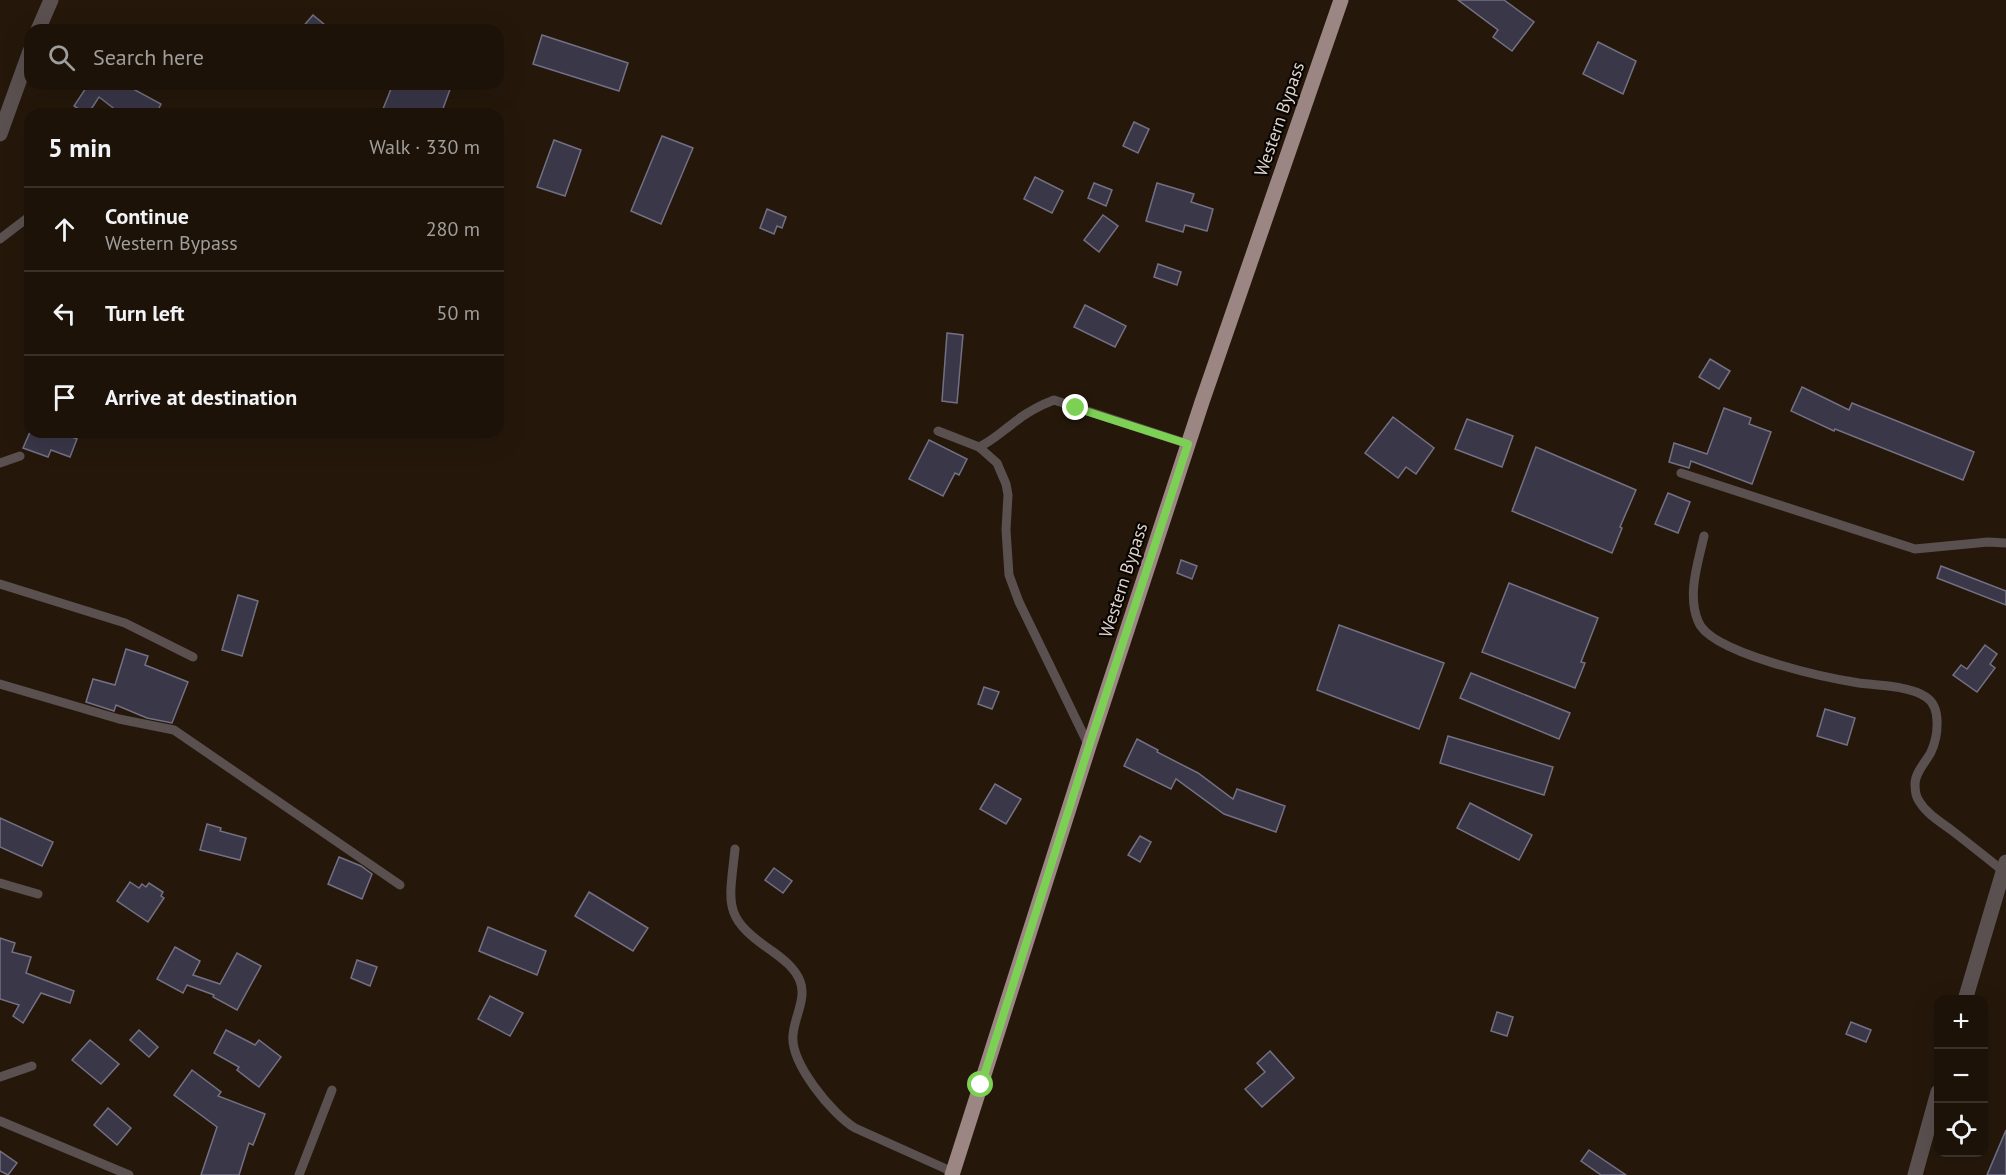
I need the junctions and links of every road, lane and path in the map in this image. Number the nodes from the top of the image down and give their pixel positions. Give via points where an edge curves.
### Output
1 (1341, 0) edge
2 (47, 3) edge
3 (40, 24) edge
4 (24, 68) edge
5 (0, 134) edge
6 (24, 221) edge
7 (0, 239) edge
8 (938, 431) dead end
9 (1188, 444) junction
10 (979, 447) junction
11 (21, 456) dead end
12 (0, 462) edge
13 (1681, 473) dead end
14 (1704, 536) dead end
15 (2006, 543) edge
16 (0, 584) edge
17 (193, 657) dead end
18 (0, 684) edge
19 (1089, 746) junction
20 (735, 849) dead end
21 (2005, 866) edge
22 (0, 883) edge
23 (400, 885) dead end
24 (38, 894) dead end
25 (1966, 995) edge
26 (32, 1066) dead end
27 (0, 1077) edge
28 (332, 1090) dead end
29 (1935, 1103) edge
30 (0, 1121) edge
31 (953, 1174) edge
32 (129, 1175) edge
33 (299, 1175) edge
34 (1915, 1175) edge

1 - 9 main road, Western Bypass
2 - 3 street
4 - 5 street
6 - 7 lane
8 - 10 lane
9 - 10 lane via 1054,400 1037,407
9 - 19 main road, Western Bypass
10 - 19 lane via 998,463 1006,484 1009,575 1018,602
11 - 12 lane
13 - 15 lane via 1915,549
14 - 21 lane via 1693,585 1696,616 1704,631 1726,645 1804,673 1901,689 1926,697 1934,707 1936,728 1931,752 1917,774 1918,800 1931,814
16 - 17 lane via 125,623
18 - 23 lane via 119,719 174,730
19 - 31 main road, Western Bypass
20 - 31 lane via 732,908 748,934 789,964 800,981 793,1046 824,1099 843,1121 855,1128
21 - 25 street
22 - 24 lane
26 - 27 lane
28 - 33 lane
29 - 34 street
30 - 32 lane

